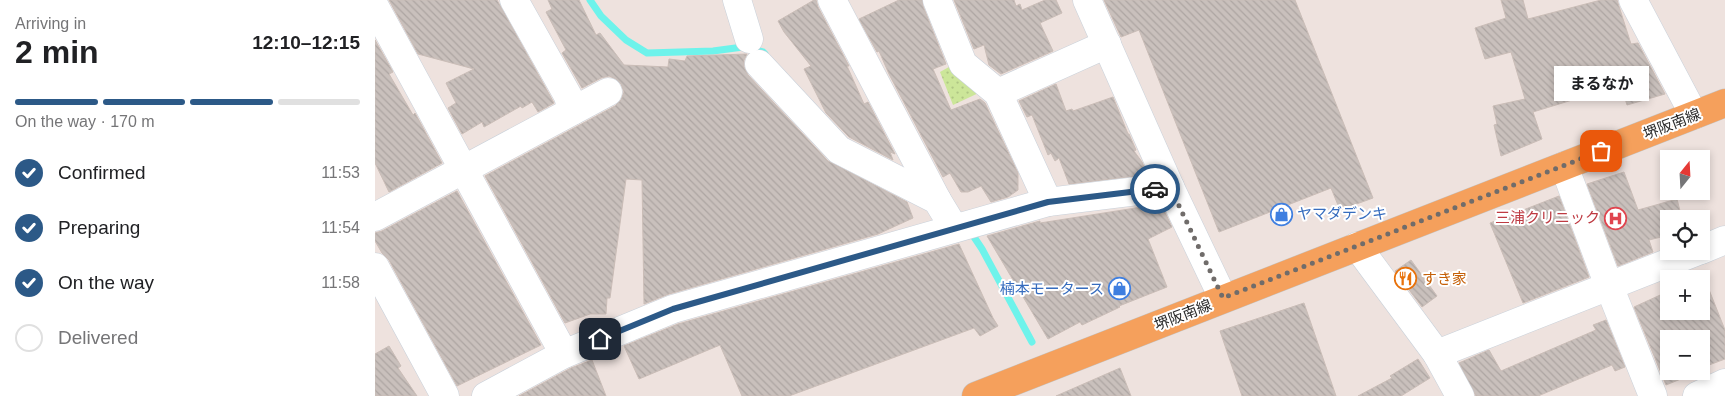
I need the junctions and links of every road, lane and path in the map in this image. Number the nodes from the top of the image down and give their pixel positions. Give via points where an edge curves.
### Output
1 (514, 0) edge
2 (737, 0) edge
3 (832, 0) edge
4 (937, 0) edge
5 (1087, 0) edge
6 (1633, 0) edge
7 (375, 7) edge
8 (749, 39) dead end
9 (1107, 44) junction
10 (759, 64) dead end
11 (608, 92) dead end
12 (998, 94) junction
13 (1715, 110) edge
14 (572, 111) junction
15 (1564, 166) junction
16 (463, 168) junction
17 (1170, 187) junction
18 (937, 200) junction
19 (1048, 202) junction
20 (375, 217) edge
21 (954, 228) junction
22 (1725, 240) edge
23 (1357, 246) junction
24 (1710, 246) edge
25 (1675, 260) edge
26 (375, 267) edge
27 (1609, 286) junction
28 (1223, 298) junction
29 (564, 354) junction
30 (1437, 354) junction
31 (1725, 383) edge
32 (1452, 393) edge
33 (445, 396) edge
34 (486, 396) edge
35 (976, 396) edge
36 (1653, 396) edge
37 (1697, 396) edge

1 - 14 street via 567,96
2 - 8 street
3 - 18 street
4 - 12 street via 963,64
5 - 9 street
6 - 13 street
7 - 16 street
9 - 12 street
9 - 17 street
10 - 18 street via 839,150
11 - 14 street
12 - 19 street
13 - 15 main road, 堺阪南線
14 - 16 street
15 - 23 main road, 堺阪南線
15 - 27 street
16 - 20 street
16 - 29 street
17 - 19 street
17 - 28 street
18 - 21 street
19 - 21 street
21 - 29 street via 673,309
22 - 24 street
23 - 28 main road, 堺阪南線
23 - 30 street
25 - 27 street
26 - 33 street
27 - 30 street
27 - 36 street
28 - 35 main road, 堺阪南線
29 - 34 street
30 - 32 street
31 - 37 street

